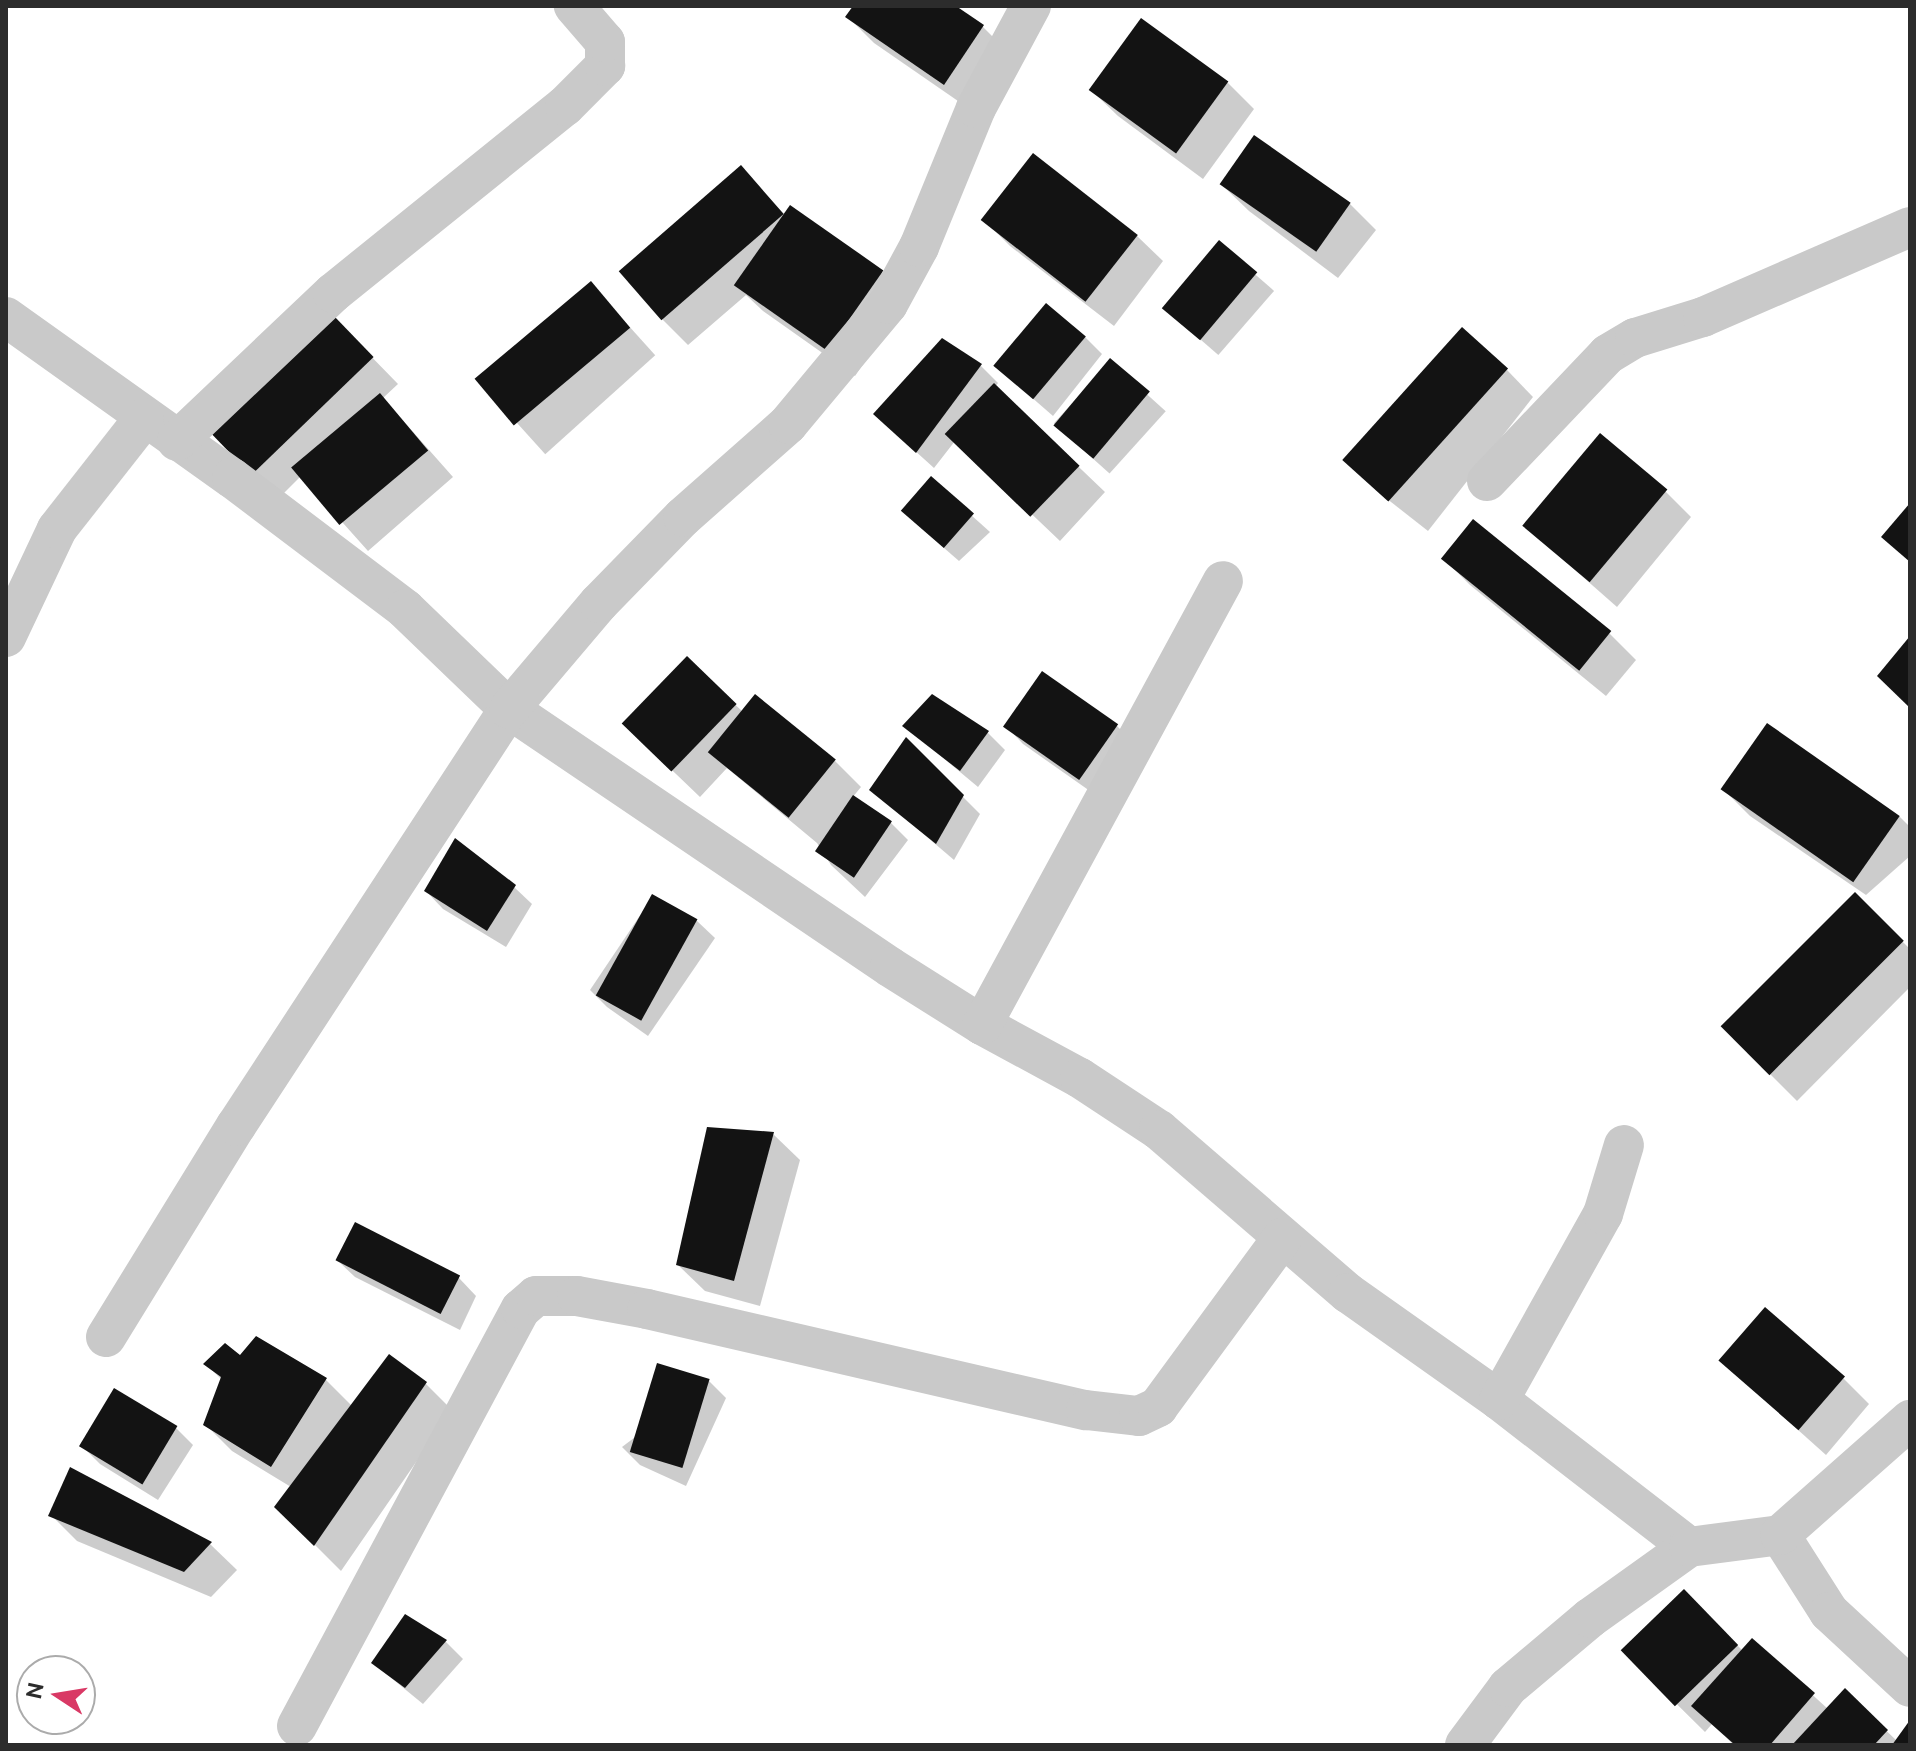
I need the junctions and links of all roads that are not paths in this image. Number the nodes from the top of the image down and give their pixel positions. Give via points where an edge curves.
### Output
1 (574, 6) edge
2 (1031, 6) edge
3 (1910, 227) edge
4 (6, 317) edge
5 (144, 418) junction
6 (177, 441) junction
7 (1487, 481) dead end
8 (1223, 581) dead end
9 (6, 637) edge
10 (509, 709) junction
11 (982, 1025) junction
12 (1624, 1145) dead end
13 (1282, 1238) junction
14 (106, 1337) dead end
15 (1499, 1400) junction
16 (1910, 1420) edge
17 (1780, 1535) junction
18 (1689, 1547) junction
19 (1910, 1687) edge
20 (297, 1726) dead end
21 (1465, 1745) edge

1 - 6 street via 605,42 605,66 565,106 333,293
2 - 10 street via 976,108 919,247 888,304 788,424 683,517 599,603
3 - 7 street via 1703,317 1635,338 1608,354
4 - 5 street
5 - 6 street
5 - 9 street via 57,529
6 - 10 street via 405,609
8 - 11 street
10 - 11 street
10 - 14 street via 236,1126
11 - 13 street via 1080,1078 1159,1130
12 - 15 street via 1603,1214
13 - 15 street via 1348,1293
13 - 20 street via 1158,1407 1139,1416 1086,1410 619,1304 536,1296 521,1309
15 - 18 street
16 - 17 street
17 - 18 street
17 - 19 street via 1829,1612
18 - 21 street via 1590,1618 1508,1687

